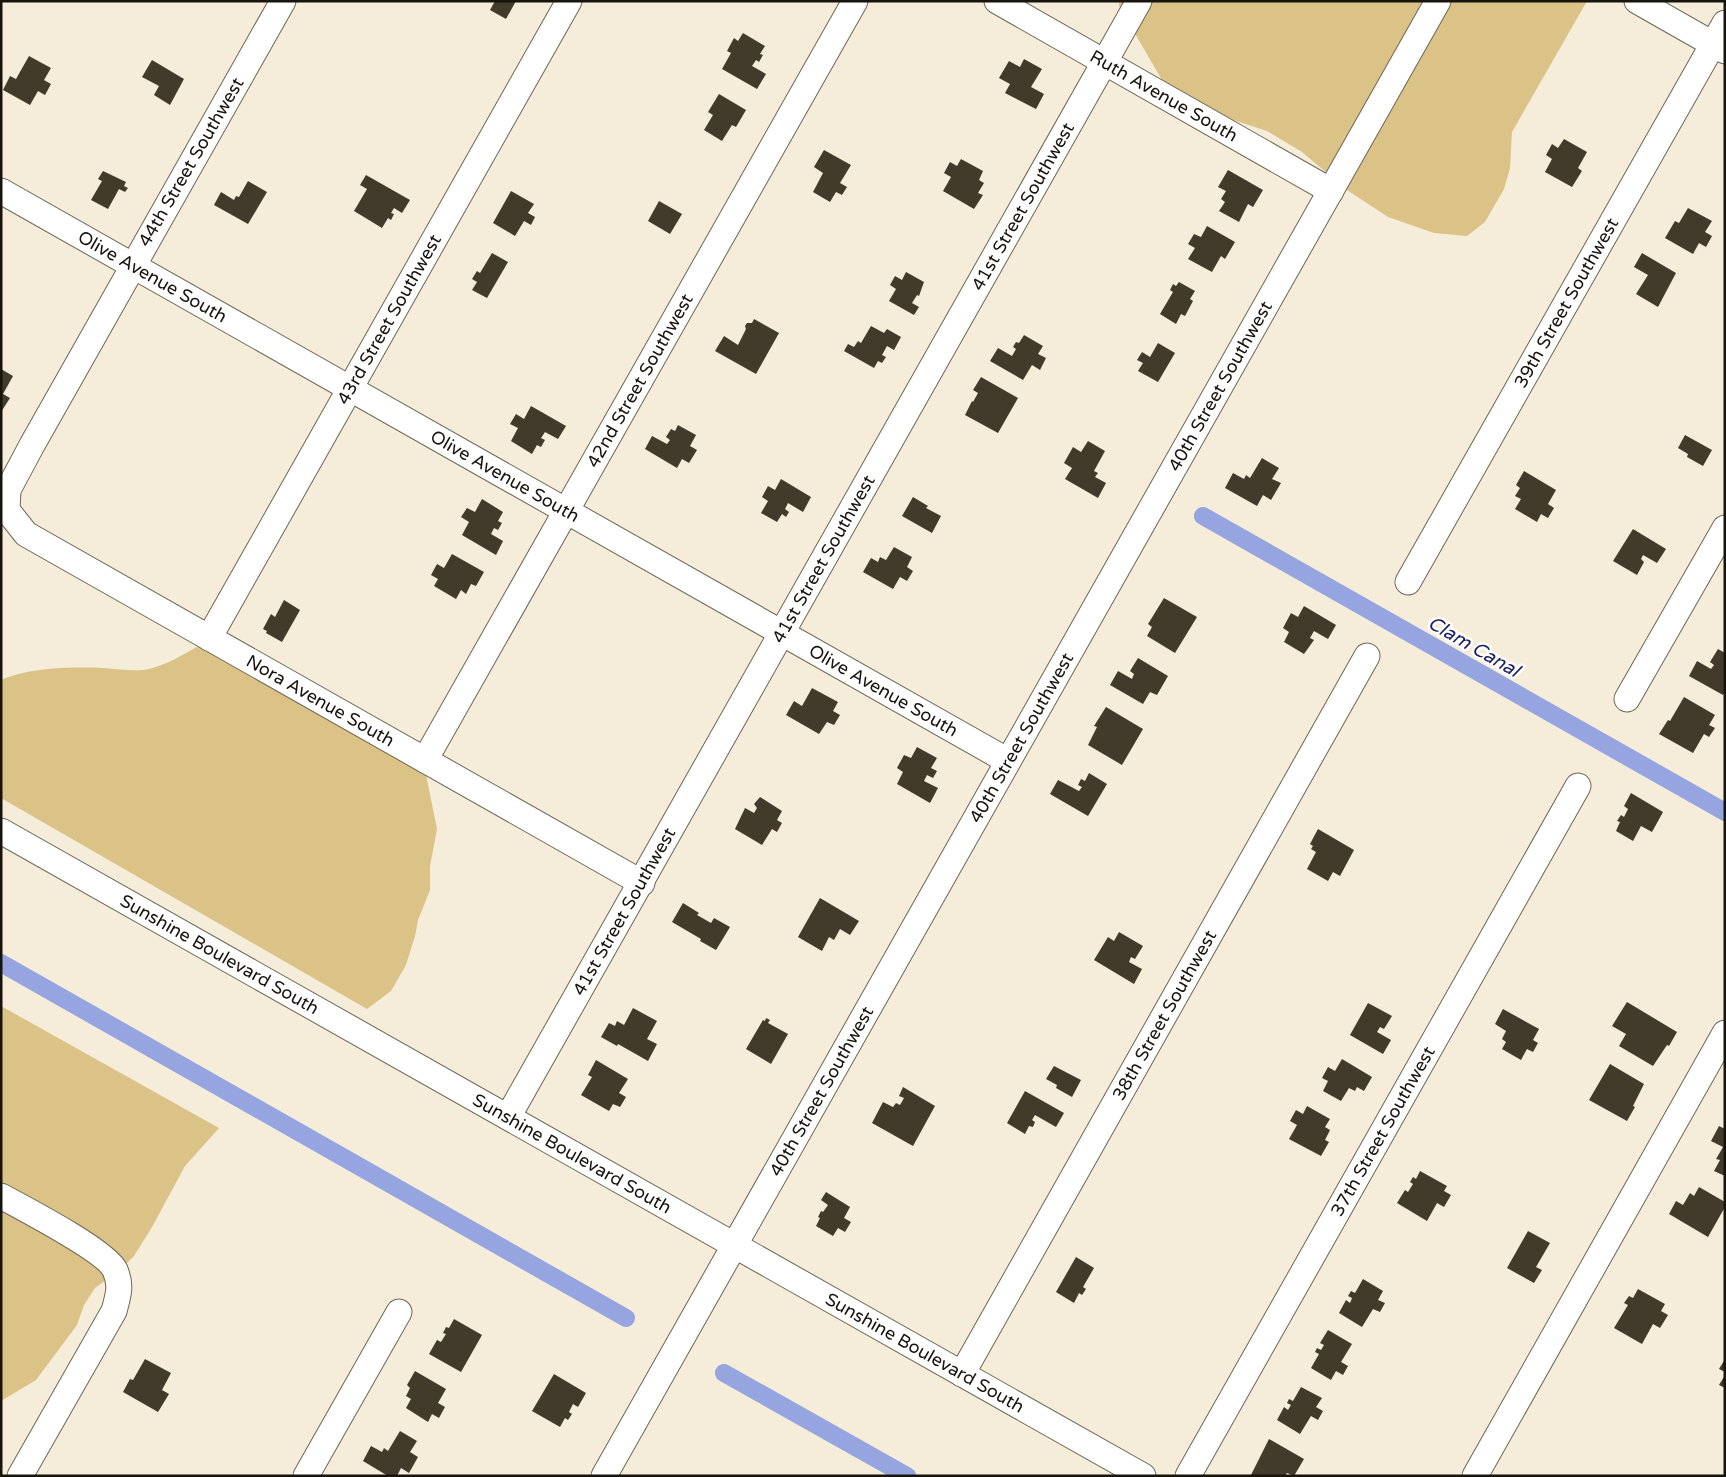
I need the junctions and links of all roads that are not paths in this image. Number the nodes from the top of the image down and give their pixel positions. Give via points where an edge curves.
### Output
1 (283, 1) edge
2 (569, 1) edge
3 (855, 1) edge
4 (996, 1) edge
5 (1139, 1) edge
6 (1438, 1) edge
7 (1637, 1) edge
8 (1721, 40) edge
9 (1104, 62) junction
10 (1, 191) edge
11 (1331, 191) junction
12 (133, 266) junction
13 (350, 389) junction
14 (8, 510) joint
15 (566, 511) junction
16 (1725, 528) edge
17 (1408, 582) dead end
18 (782, 633) junction
19 (209, 638) junction
20 (1367, 656) dead end
21 (1627, 699) dead end
22 (425, 760) junction
23 (1008, 761) junction
24 (1578, 786) dead end
25 (1, 831) edge
26 (642, 883) junction
27 (1725, 1033) edge
28 (508, 1117) junction
29 (1, 1196) edge
30 (734, 1245) junction
31 (399, 1312) dead end
32 (962, 1374) junction
33 (20, 1476) edge
34 (306, 1476) edge
35 (604, 1476) edge
36 (1143, 1476) edge
37 (1188, 1476) edge
38 (1475, 1476) edge

1 - 12 street, 44th Street Southwest
2 - 13 street, 43rd Street Southwest
3 - 15 street, 42nd Street Southwest
4 - 9 street, Ruth Avenue South
5 - 9 street, 41st Street Southwest
6 - 11 street, 40th Street Southwest
7 - 8 street
8 - 17 street, 39th Street Southwest
9 - 11 street, Ruth Avenue South
9 - 18 street, 41st Street Southwest
10 - 12 street, Olive Avenue South
11 - 23 street, 40th Street Southwest
12 - 13 street, Olive Avenue South
12 - 14 street, 44th Street Southwest via 8,490
13 - 15 street, Olive Avenue South
13 - 19 street, 43rd Street Southwest
14 - 19 street, Nora Avenue South via 26,534
15 - 18 street, Olive Avenue South
15 - 22 street, 42nd Street Southwest
16 - 21 street
18 - 23 street, Olive Avenue South
18 - 26 street, 41st Street Southwest
19 - 22 street, Nora Avenue South
20 - 32 street, 38th Street Southwest
22 - 26 street, Nora Avenue South
23 - 30 street, 40th Street Southwest
24 - 37 street, 37th Street Southwest
25 - 28 street, Sunshine Boulevard South
26 - 28 street, 41st Street Southwest
27 - 38 street
28 - 30 street, Sunshine Boulevard South
29 - 33 street via 101,1254 114,1269 120,1288 114,1311
30 - 32 street, Sunshine Boulevard South
30 - 35 street, 40th Street Southwest
31 - 34 street
32 - 36 street, Sunshine Boulevard South

